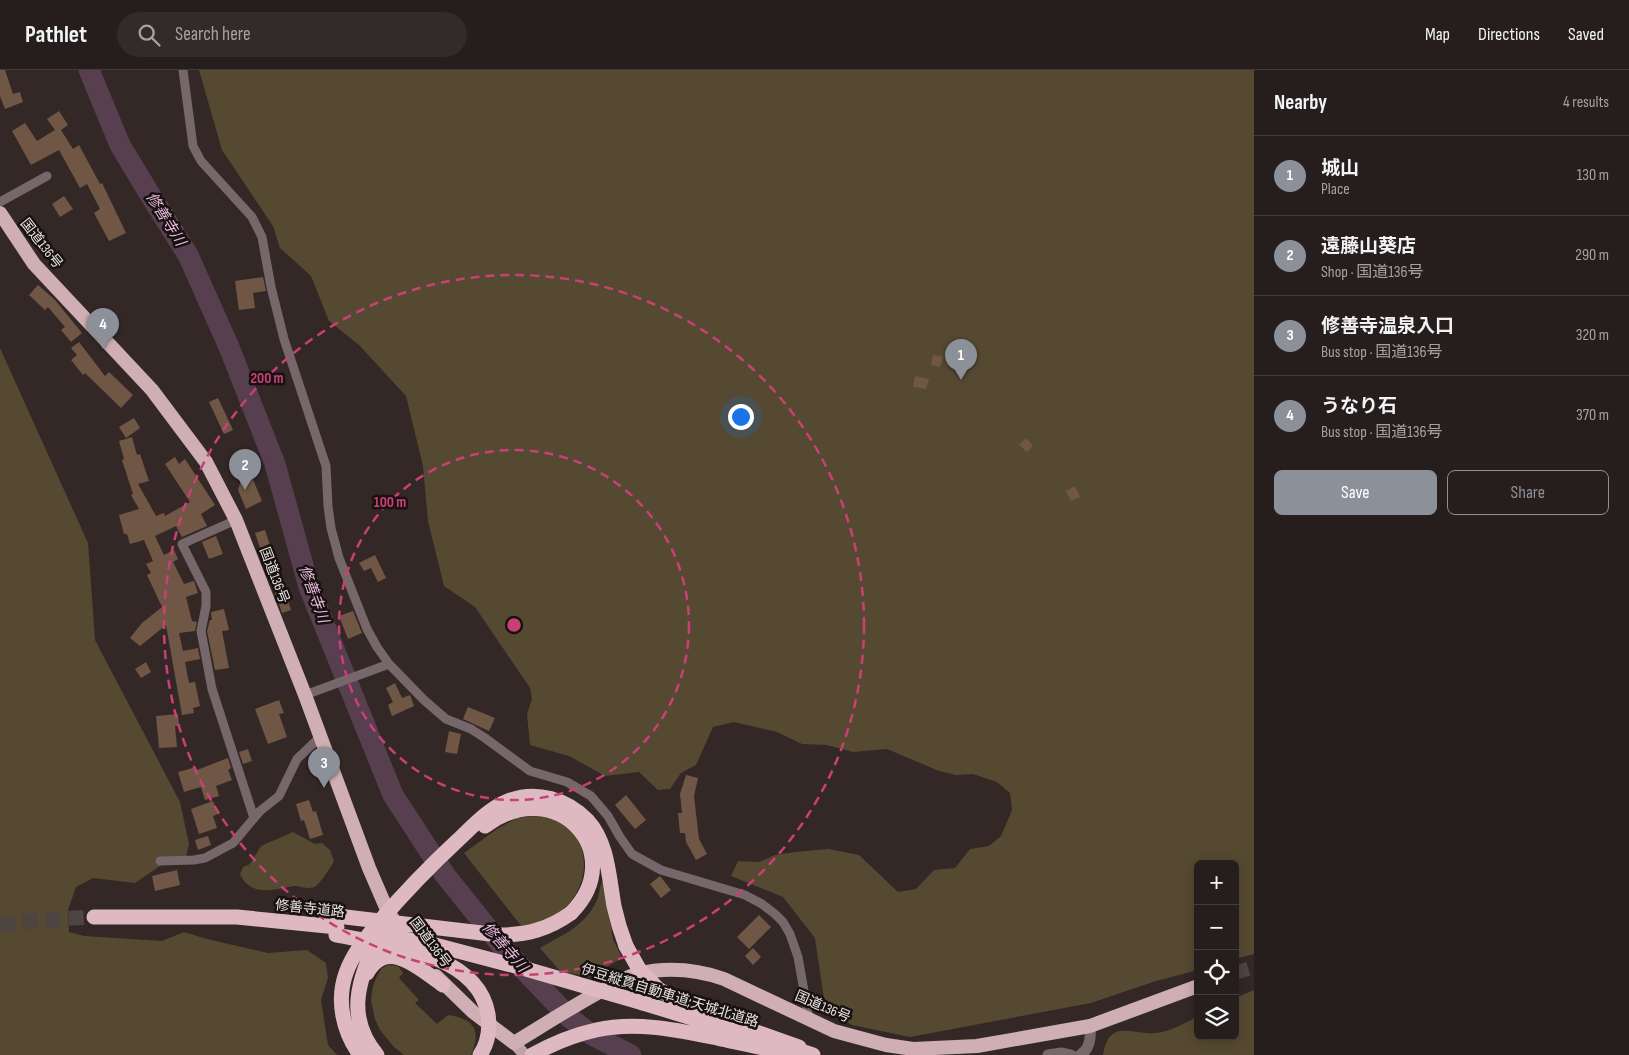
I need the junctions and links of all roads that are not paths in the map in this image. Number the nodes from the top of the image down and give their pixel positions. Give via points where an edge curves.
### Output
1 (183, 70) edge
2 (47, 176) dead end
3 (0, 202) edge
4 (0, 212) edge
5 (236, 520) junction
6 (389, 664) junction
7 (310, 694) junction
8 (320, 737) junction
9 (254, 818) junction
10 (454, 848) junction
11 (160, 861) dead end
12 (388, 912) junction
13 (94, 917) tunnel mouth
14 (144, 917) junction
15 (337, 926) junction
16 (518, 967) joint
17 (443, 985) junction
18 (1194, 987) edge
19 (358, 995) junction
20 (809, 1020) junction
21 (1090, 1026) junction
22 (514, 1043) junction
23 (360, 1055) edge
24 (376, 1055) edge
25 (480, 1055) edge
26 (526, 1055) edge
27 (532, 1055) edge
28 (796, 1055) edge
29 (813, 1055) edge
30 (817, 1055) edge
31 (1048, 1055) edge
32 (1071, 1055) edge
33 (1080, 1055) edge

1 - 6 street via 193,146 202,161 252,217 262,238 284,339 326,466 331,528 339,558 368,629
2 - 3 street
4 - 5 highway, 国道136号 via 34,264 152,390 206,462
5 - 7 highway, 国道136号
5 - 9 street via 182,544 206,592 201,631 212,690
6 - 7 street
6 - 20 street via 446,719 471,729 530,771 567,782 591,796 608,816 627,848 643,861 661,870 745,895 775,914 790,934 798,957
7 - 8 highway, 国道136号
8 - 9 street via 297,759 278,796
8 - 12 highway, 国道136号
9 - 11 street via 234,843 205,858
10 - 12 highway
10 - 15 highway, bridge via 508,813 542,808 563,815 580,831 588,846 593,872 581,904 539,931 499,935
10 - 30 highway, bridge via 486,814 508,801 541,796 572,808 588,821 600,840 626,946 639,969 658,989 700,1012
12 - 17 highway, 国道136号
12 - 19 highway via 365,968
12 - 23 highway via 356,951 344,983 343,1018
13 - 14 highway, 修善寺道路
14 - 15 highway
14 - 15 highway, 修善寺道路 via 246,918
15 - 16 highway, 修善寺道路, bridge via 435,945
15 - 25 highway, bridge via 437,959 460,972 478,990 487,1010 489,1032
16 - 29 highway, 伊豆縦貫自動車道;天城北道路, bridge
17 - 19 highway via 398,957 384,957 374,964
17 - 22 highway, 国道136号
18 - 21 highway, 国道136号
19 - 24 highway via 359,1023 363,1036
20 - 21 highway, 国道136号 via 863,1040 914,1048 977,1046
20 - 22 highway, 国道136号 via 703,972 650,972 625,978
21 - 33 street via 1089,1046
22 - 26 main road
27 - 28 highway via 564,1039 588,1032 633,1026 667,1028
31 - 32 street

